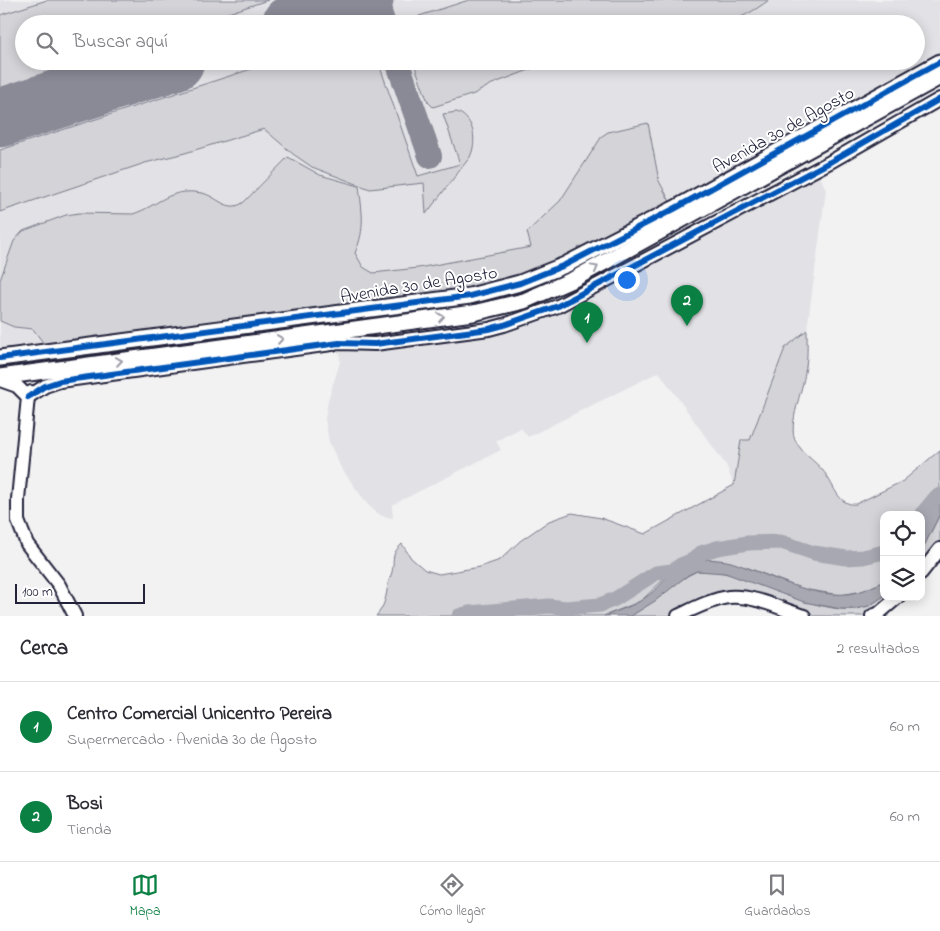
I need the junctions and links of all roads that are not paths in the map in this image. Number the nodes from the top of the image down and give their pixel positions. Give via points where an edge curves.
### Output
1 (940, 62) edge
2 (940, 77) edge
3 (940, 98) edge
4 (836, 134) junction
5 (848, 152) junction
6 (499, 307) junction
7 (495, 328) junction
8 (337, 337) junction
9 (0, 358) edge
10 (54, 370) junction
11 (0, 378) edge
12 (28, 397) junction
13 (940, 548) edge
14 (925, 568) edge
15 (893, 601) edge
16 (768, 604) junction
17 (702, 611) edge
18 (75, 616) edge
19 (678, 616) edge
20 (772, 616) edge
21 (804, 616) edge
22 (872, 616) edge

1 - 9 main road, Avenida 30 de Agosto via 674,209 565,265 520,283 470,296
2 - 4 main road, Avenida 30 de Agosto
3 - 5 street
4 - 5 street
6 -> 4 main road, Avenida 30 de Agosto via 524,301 574,279
5 - 7 street via 558,306
6 - 7 street
8 -> 6 main road, Avenida 30 de Agosto
7 - 8 street via 375,344
10 -> 8 main road, Avenida 30 de Agosto
8 - 12 street via 60,381
10 - 11 main road, Avenida 30 de Agosto
10 - 12 street via 41,378
11 - 12 street via 17,386
12 - 18 street via 18,521 26,544 59,585
13 - 14 street
15 - 22 street
16 - 17 street via 728,597
16 - 20 street
16 - 21 street
17 - 19 street

